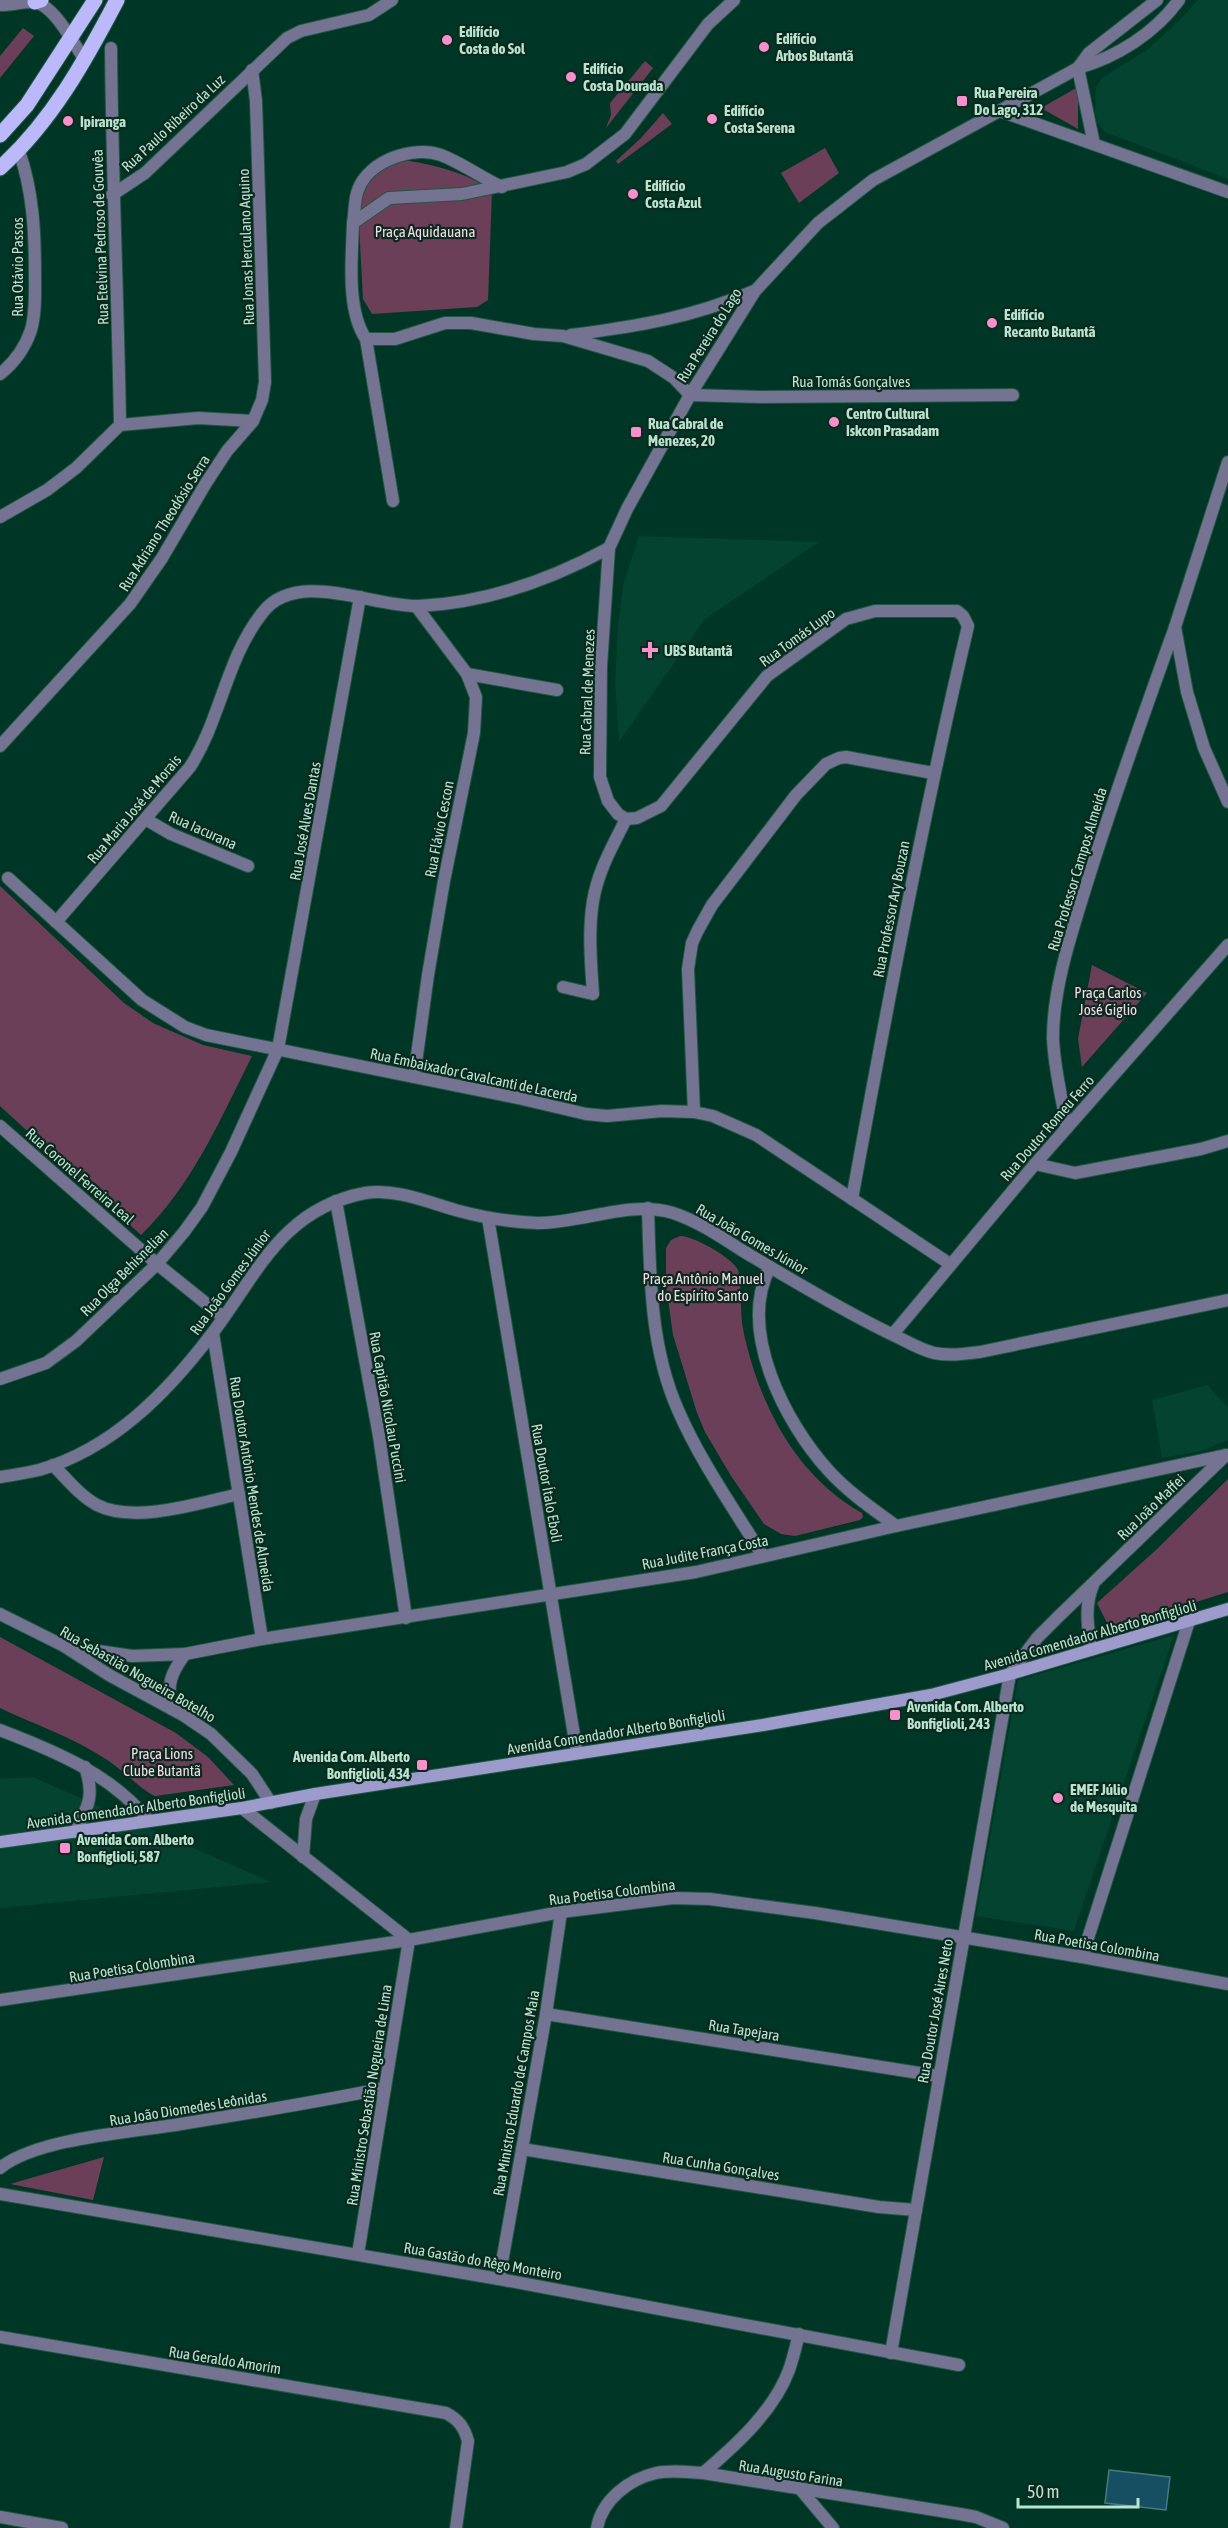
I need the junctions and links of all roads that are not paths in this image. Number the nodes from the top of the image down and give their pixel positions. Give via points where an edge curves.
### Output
1 (94, 0) edge
2 (117, 0) edge
3 (392, 0) edge
4 (734, 0) edge
5 (1157, 0) edge
6 (1179, 0) edge
7 (38, 1) edge
8 (0, 5) edge
9 (71, 39) junction
10 (111, 48) dead end
11 (85, 61) junction
12 (1078, 68) junction
13 (252, 69) junction
14 (1000, 111) junction
15 (0, 135) edge
16 (1094, 144) junction
17 (19, 151) junction
18 (0, 168) edge
19 (502, 187) junction
20 (1228, 192) edge
21 (112, 195) junction
22 (353, 223) junction
23 (755, 291) junction
24 (563, 336) junction
25 (366, 339) junction
26 (0, 374) edge
27 (690, 394) junction
28 (1013, 395) dead end
29 (253, 421) junction
30 (120, 425) junction
31 (1228, 462) edge
32 (393, 501) dead end
33 (0, 517) edge
34 (609, 548) junction
35 (360, 597) junction
36 (417, 606) junction
37 (968, 626) joint
38 (1175, 627) junction
39 (467, 674) junction
40 (557, 690) dead end
41 (0, 746) edge
42 (933, 773) junction
43 (1228, 802) edge
44 (626, 819) junction
45 (147, 820) junction
46 (248, 866) dead end
47 (8, 878) dead end
48 (56, 922) junction
49 (1228, 945) edge
50 (563, 987) dead end
51 (278, 1049) junction
52 (414, 1077) junction
53 (694, 1112) junction
54 (0, 1126) edge
55 (1067, 1128) junction
56 (1228, 1142) edge
57 (1035, 1164) junction
58 (852, 1199) junction
59 (336, 1201) junction
60 (648, 1208) junction
61 (488, 1218) junction
62 (157, 1264) junction
63 (950, 1264) junction
64 (770, 1267) junction
65 (1228, 1300) edge
66 (223, 1317) junction
67 (213, 1333) junction
68 (893, 1334) junction
69 (0, 1380) edge
70 (1227, 1454) edge
71 (53, 1465) junction
72 (0, 1477) edge
73 (238, 1494) junction
74 (896, 1526) junction
75 (763, 1556) junction
76 (1094, 1581) junction
77 (551, 1594) junction
78 (1228, 1609) edge
79 (0, 1614) edge
80 (406, 1618) junction
81 (1189, 1621) junction
82 (262, 1639) junction
83 (64, 1646) junction
84 (1090, 1650) junction
85 (185, 1654) junction
86 (1010, 1674) junction
87 (172, 1709) junction
88 (0, 1730) edge
89 (577, 1753) junction
90 (85, 1767) junction
91 (315, 1794) junction
92 (271, 1803) junction
93 (242, 1808) junction
94 (148, 1821) junction
95 (75, 1832) junction
96 (0, 1842) edge
97 (303, 1857) junction
98 (561, 1912) junction
99 (964, 1938) junction
100 (409, 1941) junction
101 (1082, 1957) junction
102 (1228, 1984) edge
103 (0, 2000) edge
104 (546, 2014) junction
105 (938, 2076) junction
106 (385, 2088) junction
107 (522, 2149) junction
108 (0, 2168) edge
109 (0, 2194) edge
110 (916, 2210) junction
111 (358, 2254) junction
112 (499, 2278) junction
113 (799, 2334) junction
114 (0, 2337) edge
115 (891, 2353) junction
116 (959, 2365) dead end
117 (703, 2473) junction
118 (801, 2490) junction
119 (0, 2517) edge
120 (62, 2528) edge
121 (456, 2528) edge
122 (597, 2528) edge
123 (833, 2528) edge
124 (1003, 2528) edge

1 - 9 main road
2 - 11 main road
3 - 13 street, Rua Paulo Ribeiro da Luz via 369,15 287,38
4 - 19 street via 708,24 625,134 586,164
5 - 12 street via 1089,53
6 - 12 street via 1157,24 1130,44 1104,61
7 - 8 street
7 - 9 street
9 - 11 street
9 - 15 main road via 27,105
10 - 21 street, Rua Etelvina Pedroso de Gouvêa
11 - 17 main road
12 - 14 street, Rua Pereira do Lago
12 - 16 street
13 - 21 street, Rua Paulo Ribeiro da Luz via 145,173
13 - 29 street, Rua Jonas Herculano Aquino via 265,382
14 - 16 street
14 - 23 street, Rua Pereira do Lago via 859,190 818,223
16 - 20 street
17 - 18 main road
17 - 26 street, Rua Otávio Passos via 30,187 35,293 32,328 24,348
19 - 22 street via 462,194 389,198
19 - 22 street via 438,154 397,156 362,182
21 - 30 street, Rua Etelvina Pedroso de Gouvêa
22 - 25 street via 354,302 356,319
23 - 24 street via 714,308 646,325
23 - 27 street, Rua Pereira do Lago
24 - 25 street, Rua Pereira do Lago via 445,323 395,339
24 - 27 street, Rua Pereira do Lago via 648,361
25 - 32 street
27 - 28 street, Rua Tomás Gonçalves
27 - 34 street, Rua Cabral de Menezes
29 - 30 street via 198,418
29 - 41 street, Rua Adriano Theodósio Serra via 227,451 130,604
30 - 33 street via 76,468
31 - 38 street, Rua Professor Campos Almeida
34 - 36 street, Rua Maria José de Morais via 539,582 461,602
34 - 44 street, Rua Cabral de Menezes via 601,666 600,777 608,801
35 - 36 street, Rua Maria José de Morais
35 - 45 street, Rua Maria José de Morais via 307,591 276,600 264,610 233,662 202,749
35 - 51 street, Rua José Alves Dantas
36 - 39 street, Rua Flávio Cescon
37 - 42 street, Rua Professor Ary Bouzan
37 - 44 street, Rua Tomás Lupo via 957,612 875,611 846,619 767,676 661,806
38 - 43 street via 1203,748
38 - 55 street, Rua Professor Campos Almeida via 1094,860 1059,985 1053,1036
39 - 40 street
39 - 52 street, Rua Flávio Cescon via 476,697 474,733 444,881
42 - 53 street via 846,757 833,760 796,795 712,905 692,943 689,962
42 - 58 street, Rua Professor Ary Bouzan
44 - 50 street via 609,852 594,898 590,937 593,994
45 - 46 street, Rua Iacurana
45 - 48 street, Rua Maria José de Morais
47 - 48 street, Rua Embaixador Cavalcanti de Lacerda
48 - 51 street, Rua Embaixador Cavalcanti de Lacerda via 142,1000 185,1027
49 - 55 street, Rua Doutor Romeu Ferro
51 - 52 street, Rua Embaixador Cavalcanti de Lacerda
51 - 62 street, Rua Olga Behisnelian via 202,1207
52 - 53 street, Rua Embaixador Cavalcanti de Lacerda via 586,1114
53 - 58 street, Rua Embaixador Cavalcanti de Lacerda via 756,1135
54 - 62 street, Rua Coronel Ferreira Leal
55 - 57 street, Rua Doutor Romeu Ferro
56 - 57 street via 1075,1173
57 - 63 street, Rua Doutor Romeu Ferro
58 - 63 street, Rua Embaixador Cavalcanti de Lacerda
59 - 61 street, Rua João Gomes Júnior via 368,1193 391,1193
59 - 66 street, Rua João Gomes Júnior via 297,1222 284,1234
59 - 80 street, Rua Capitão Nicolau Puccini via 379,1436
60 - 61 street, Rua João Gomes Júnior via 539,1223
60 - 64 street, Rua João Gomes Júnior via 706,1228
60 - 75 street via 655,1321 677,1409
61 - 77 street, Rua Doutor Ítalo Eboli
62 - 66 street, Rua Coronel Ferreira Leal
62 - 69 street, Rua Olga Behisnelian via 59,1354
63 - 68 street, Rua Doutor Romeu Ferro
64 - 68 street, Rua João Gomes Júnior
64 - 74 street via 762,1282 760,1338 793,1420 827,1470
65 - 68 street, Rua João Gomes Júnior via 956,1355 935,1353
66 - 67 street, Rua João Gomes Júnior
67 - 71 street, Rua João Gomes Júnior via 182,1371 127,1425 89,1450
67 - 73 street, Rua Doutor Antônio Mendes de Almeida
70 - 74 street, Rua Judite França Costa
70 - 76 street, Rua João Maffei
71 - 72 street, Rua João Gomes Júnior
71 - 73 street via 97,1505 115,1511 139,1513
73 - 82 street, Rua Doutor Antônio Mendes de Almeida
74 - 75 street, Rua Judite França Costa
75 - 77 street, Rua Judite França Costa via 696,1572
76 - 84 street via 1087,1603
76 - 86 street, Rua João Maffei via 1037,1638
77 - 80 street, Rua Judite França Costa
77 - 89 street, Rua Doutor Ítalo Eboli
78 - 81 main road, Avenida Comendador Alberto Bonfiglioli
79 - 83 street, Rua Sebastião Nogueira Botelho
80 - 82 street, Rua Judite França Costa
81 - 84 main road, Avenida Comendador Alberto Bonfiglioli
81 - 101 street
82 - 85 street, Rua Judite França Costa
83 - 85 street, Rua Judite França Costa via 132,1656
83 - 87 street, Rua Sebastião Nogueira Botelho
84 - 86 main road, Avenida Comendador Alberto Bonfiglioli
85 - 87 street via 169,1682
86 - 89 main road, Avenida Comendador Alberto Bonfiglioli via 931,1695
86 - 99 street, Rua Doutor José Aires Neto
87 - 92 street, Rua Sebastião Nogueira Botelho via 211,1734 252,1774
88 - 90 street
89 - 91 main road, Avenida Comendador Alberto Bonfiglioli
90 - 94 street via 126,1796
90 - 95 street via 90,1800
91 - 92 main road, Avenida Comendador Alberto Bonfiglioli
91 - 97 street via 306,1819
92 - 93 main road, Avenida Comendador Alberto Bonfiglioli
93 - 94 main road, Avenida Comendador Alberto Bonfiglioli
93 - 97 street
94 - 95 main road, Avenida Comendador Alberto Bonfiglioli
95 - 96 main road, Avenida Comendador Alberto Bonfiglioli
97 - 100 street
98 - 99 street, Rua Poetisa Colombina via 645,1900 710,1899
98 - 100 street, Rua Poetisa Colombina
98 - 104 street, Rua Ministro Eduardo de Campos Maia
99 - 101 street, Rua Poetisa Colombina
99 - 105 street, Rua Doutor José Aires Neto
100 - 103 street, Rua Poetisa Colombina
100 - 106 street, Rua Ministro Sebastião Nogueira de Lima
101 - 102 street, Rua Poetisa Colombina
104 - 105 street, Rua Tapejara
104 - 107 street, Rua Ministro Eduardo de Campos Maia
105 - 110 street, Rua Doutor José Aires Neto
106 - 108 street, Rua João Diomedes Leônidas via 68,2141 17,2156
106 - 111 street, Rua Ministro Sebastião Nogueira de Lima
107 - 110 street, Rua Cunha Gonçalves
107 - 112 street, Rua Ministro Eduardo de Campos Maia
109 - 111 street, Rua Gastão do Rêgo Monteiro
110 - 115 street, Rua Doutor José Aires Neto
111 - 112 street, Rua Gastão do Rêgo Monteiro
112 - 113 street, Rua Gastão do Rêgo Monteiro
113 - 115 street, Rua Gastão do Rêgo Monteiro
113 - 117 street via 789,2371 777,2393 727,2452
114 - 121 street, Rua Geraldo Amorim via 446,2413 464,2428 468,2441
115 - 116 street, Rua Gastão do Rêgo Monteiro
117 - 118 street, Rua Augusto Farina
117 - 122 street, Rua Augusto Farina via 678,2471 638,2479 608,2504
118 - 123 street
118 - 124 street, Rua Augusto Farina via 976,2517
119 - 120 street

